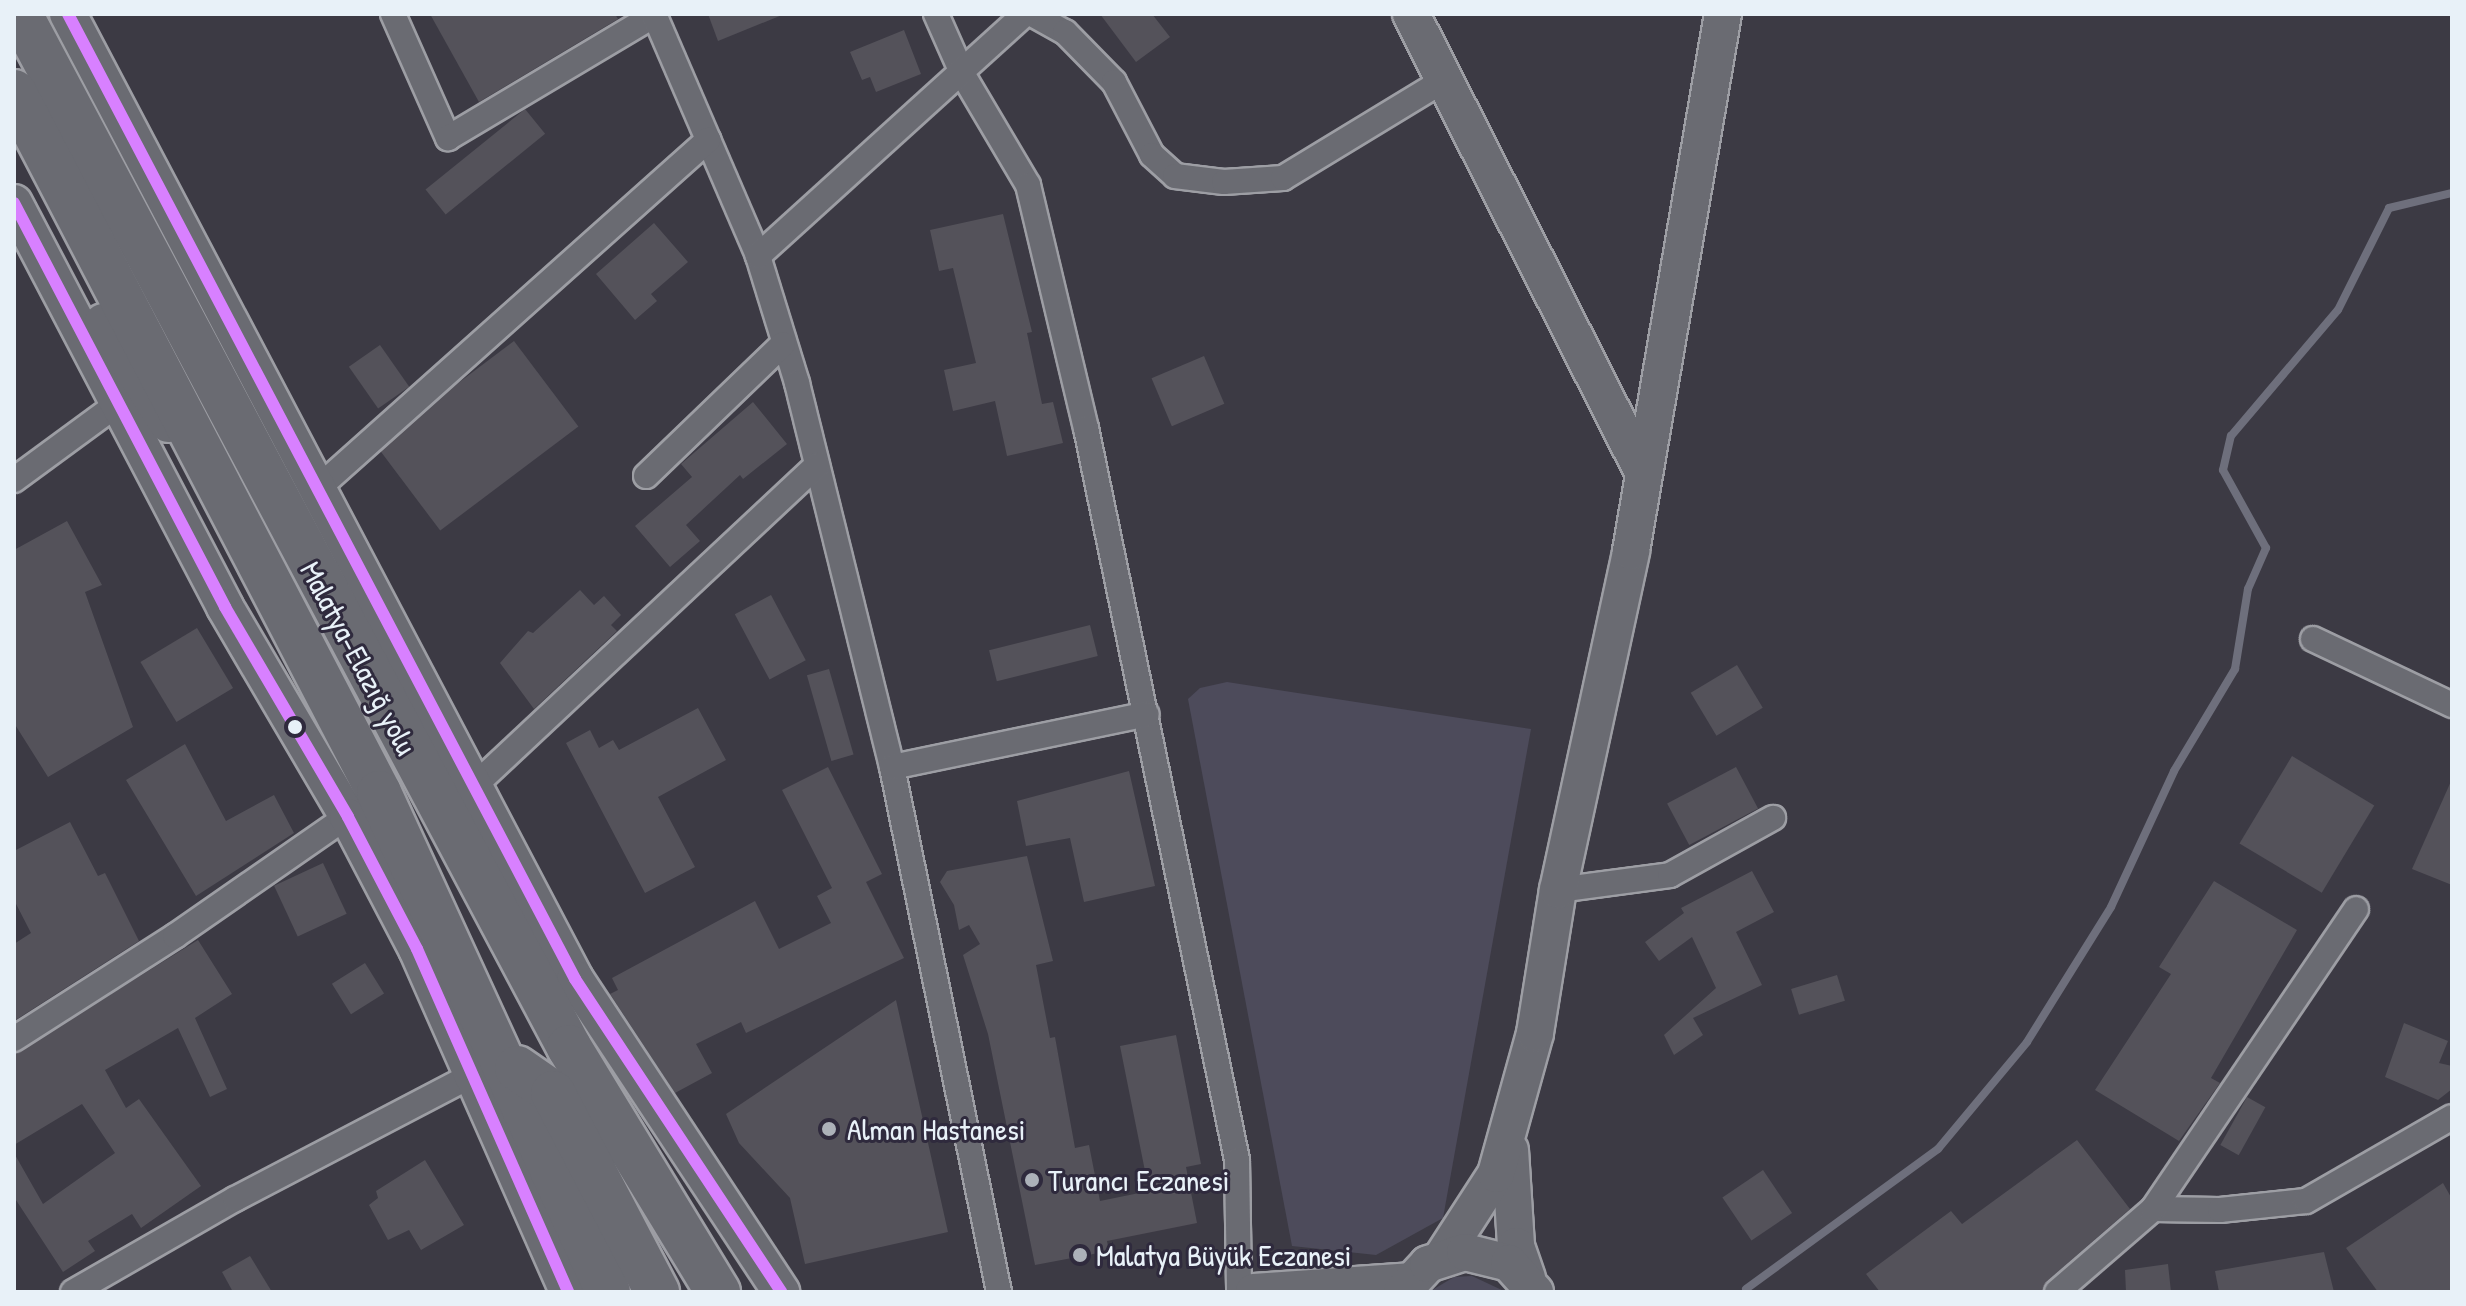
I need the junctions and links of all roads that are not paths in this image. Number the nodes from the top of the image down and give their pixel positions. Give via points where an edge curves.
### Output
1 (20, 14) edge
2 (68, 14) edge
3 (393, 14) edge
4 (936, 14) edge
5 (1025, 14) edge
6 (1032, 14) edge
7 (1411, 14) edge
8 (1723, 14) edge
9 (654, 15) edge
10 (963, 75) junction
11 (1446, 79) junction
12 (14, 92) edge
13 (708, 140) junction
14 (14, 187) edge
15 (14, 203) edge
16 (758, 256) junction
17 (783, 344) junction
18 (120, 402) junction
19 (817, 465) junction
20 (1642, 470) junction
21 (646, 476) dead end
22 (14, 480) edge
23 (316, 490) junction
24 (257, 559) junction
25 (2313, 639) dead end
26 (2452, 705) edge
27 (1147, 714) junction
28 (892, 767) junction
29 (473, 787) junction
30 (364, 805) junction
31 (1773, 818) dead end
32 (1558, 890) junction
33 (2356, 909) dead end
34 (14, 1039) edge
35 (489, 1067) junction
36 (2452, 1117) edge
37 (1509, 1140) junction
38 (2153, 1209) junction
39 (1443, 1256) junction
40 (1531, 1285) edge
41 (1406, 1286) edge
42 (73, 1292) edge
43 (568, 1292) edge
44 (608, 1292) edge
45 (657, 1292) edge
46 (718, 1292) edge
47 (781, 1292) edge
48 (999, 1292) edge
49 (1239, 1292) edge
50 (1254, 1292) edge
51 (2057, 1292) edge

1 - 46 highway, Malatya-Elazığ yolu via 569,1047
2 - 23 street
3 - 9 street via 448,138
4 - 10 street
5 - 10 street
6 - 11 street via 1065,32 1114,82 1152,155 1175,176 1224,182 1283,178
7 - 11 street
8 - 20 street
9 - 13 street
10 - 16 street
10 - 27 street via 1028,185
11 - 20 street
12 - 24 highway, Malatya-Elazığ yolu
13 - 16 street
13 - 23 street
14 - 24 street
15 - 18 street
16 - 17 street
17 - 19 street
17 - 21 street
18 - 22 street
18 - 30 street via 225,607
19 - 28 street
19 - 29 street
20 - 32 street via 1631,551
23 - 29 street
24 - 30 highway, Malatya-Elazığ yolu
25 - 26 street
27 - 28 street
27 - 49 street via 1237,1160
28 - 48 street
29 - 47 street via 575,979
30 - 34 street
30 - 35 highway, Malatya-Elazığ yolu
31 - 32 street via 1670,875
32 - 37 street via 1535,1033
33 - 38 street
35 - 42 street via 235,1199
35 - 43 street
35 - 44 highway, Malatya-Elazığ yolu
35 - 45 highway via 553,1093
36 - 38 street via 2306,1201 2220,1210
37 - 39 street via 1479,1207
37 - 40 street via 1516,1246
38 - 51 street
39 - 40 street via 1488,1254
39 - 41 street
41 - 50 street

